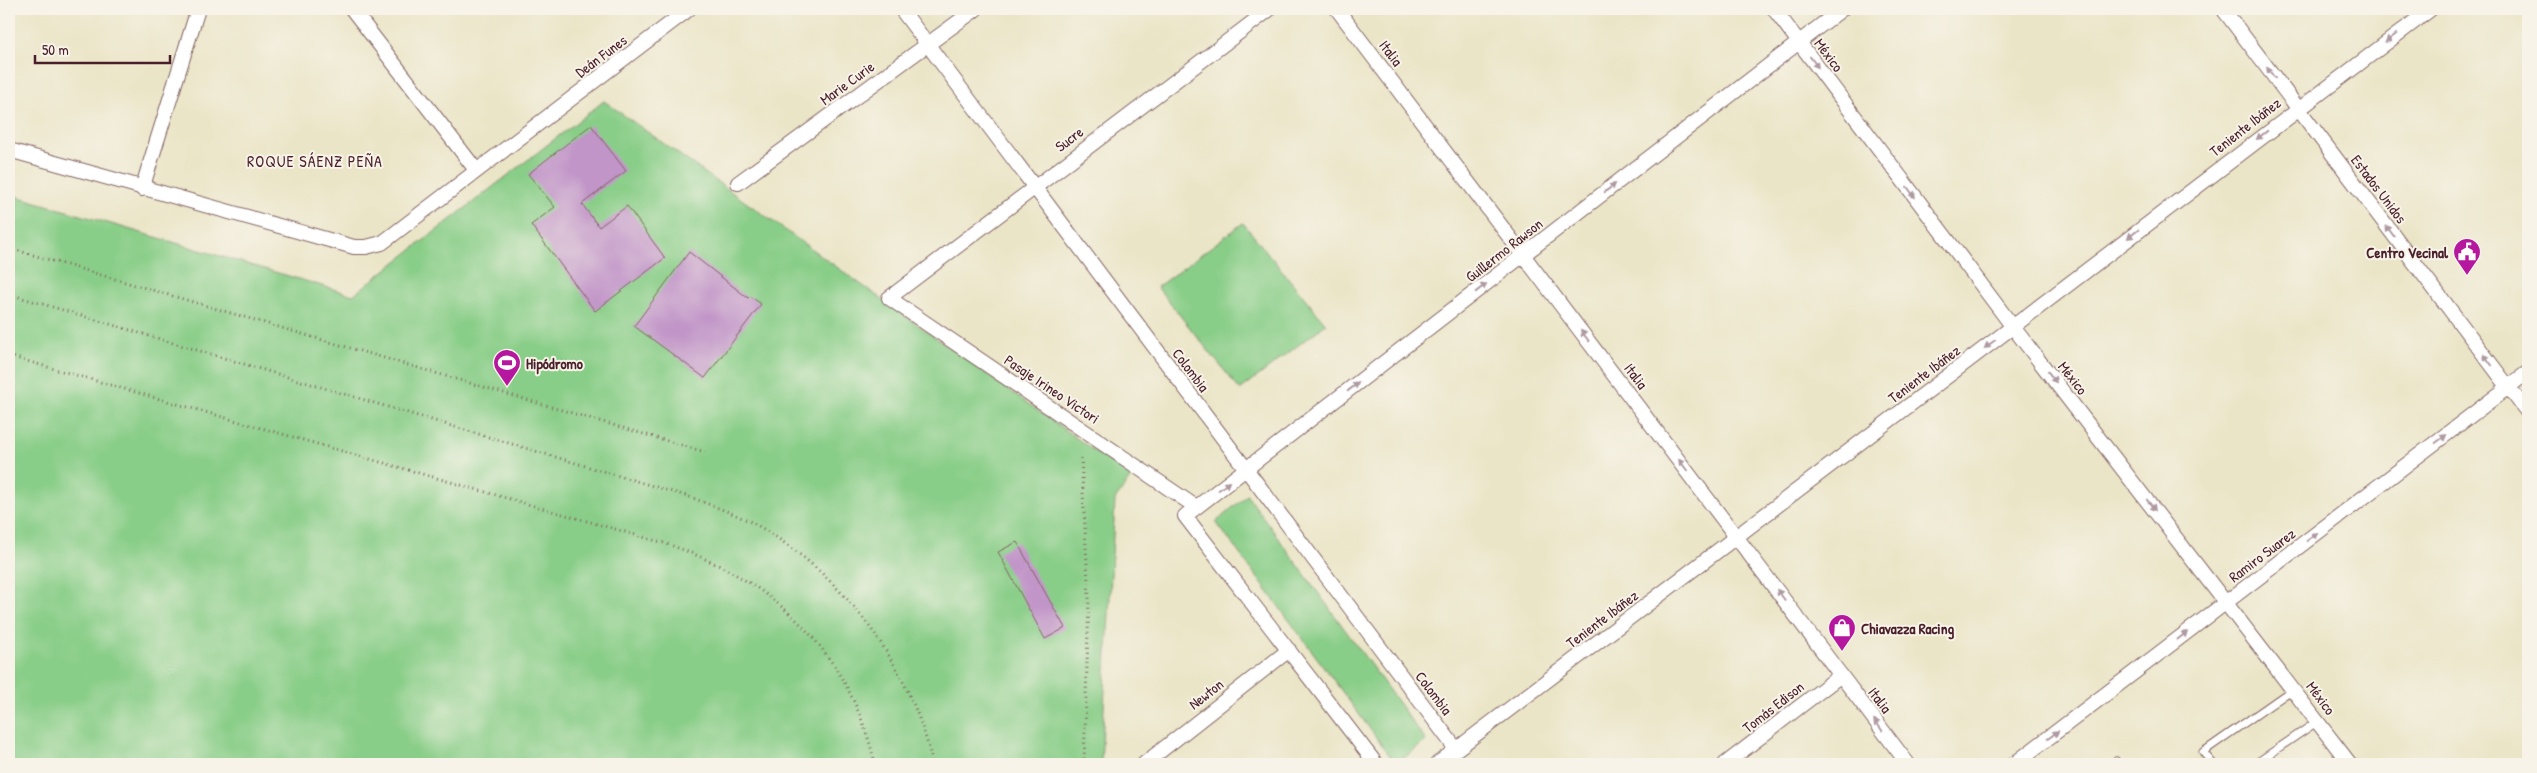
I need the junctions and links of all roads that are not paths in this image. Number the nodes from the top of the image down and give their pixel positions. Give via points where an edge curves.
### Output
1 (198, 9) edge
2 (352, 9) edge
3 (689, 9) edge
4 (901, 9) edge
5 (976, 9) edge
6 (1270, 9) edge
7 (1337, 9) edge
8 (1774, 9) edge
9 (1842, 9) edge
10 (2223, 9) edge
11 (2431, 9) edge
12 (1799, 42) junction
13 (928, 44) junction
14 (2297, 108) junction
15 (9, 150) edge
16 (476, 170) junction
17 (738, 183) dead end
18 (1033, 187) junction
19 (142, 188) junction
20 (1524, 255) junction
21 (889, 298) joint
22 (2013, 327) junction
23 (2528, 372) edge
24 (2509, 387) junction
25 (2528, 413) edge
26 (1246, 469) junction
27 (1191, 511) junction
28 (1737, 537) junction
29 (2226, 602) junction
30 (1289, 650) junction
31 (1841, 675) junction
32 (2293, 688) junction
33 (2318, 721) junction
34 (1456, 749) junction
35 (1144, 764) edge
36 (1376, 764) edge
37 (1437, 764) edge
38 (1725, 764) edge
39 (1908, 764) edge
40 (2014, 764) edge
41 (2111, 764) edge
42 (2118, 764) edge
43 (2213, 764) edge
44 (2255, 764) edge
45 (2349, 764) edge

1 - 19 street
2 - 16 street
3 - 16 street, Deán Funes
4 - 13 street, Colombia
5 - 13 street, Marie Curie
6 - 18 street, Sucre
7 - 20 street, Italia
8 - 12 street, México
9 - 12 street, Guillermo Rawson
14 -> 10 street, Estados Unidos
11 -> 14 street, Teniente Ibáñez
20 -> 12 street, Guillermo Rawson
12 -> 22 street, México
13 - 17 street, Marie Curie
13 - 18 street, Colombia
14 -> 22 street, Teniente Ibáñez
24 -> 14 street, Estados Unidos
15 - 19 street, Deán Funes
16 - 19 street, Deán Funes via 382,242 366,247 354,247
18 - 21 street, Sucre
18 - 26 street, Colombia
26 -> 20 street, Guillermo Rawson
28 -> 20 street, Italia
21 - 27 street, Pasaje Irineo Victori
22 -> 28 street, Teniente Ibáñez
22 -> 29 street, México
23 - 24 street, Ramiro Suarez
24 - 25 street, Estados Unidos
29 -> 24 street, Ramiro Suarez
27 -> 26 street, Guillermo Rawson
26 - 34 street, Colombia
27 - 30 street
31 -> 28 street, Italia
28 - 34 street, Teniente Ibáñez
29 - 32 street, México
40 -> 29 street, Ramiro Suarez
30 - 35 street, Newton
30 - 36 street
31 - 38 street, Tomás Edison
39 -> 31 street, Italia
32 - 33 street, México
32 - 43 lane via 2203,752
33 - 44 lane
33 - 45 street, México
34 - 37 street, Teniente Ibáñez
41 - 42 lane via 2116,761

